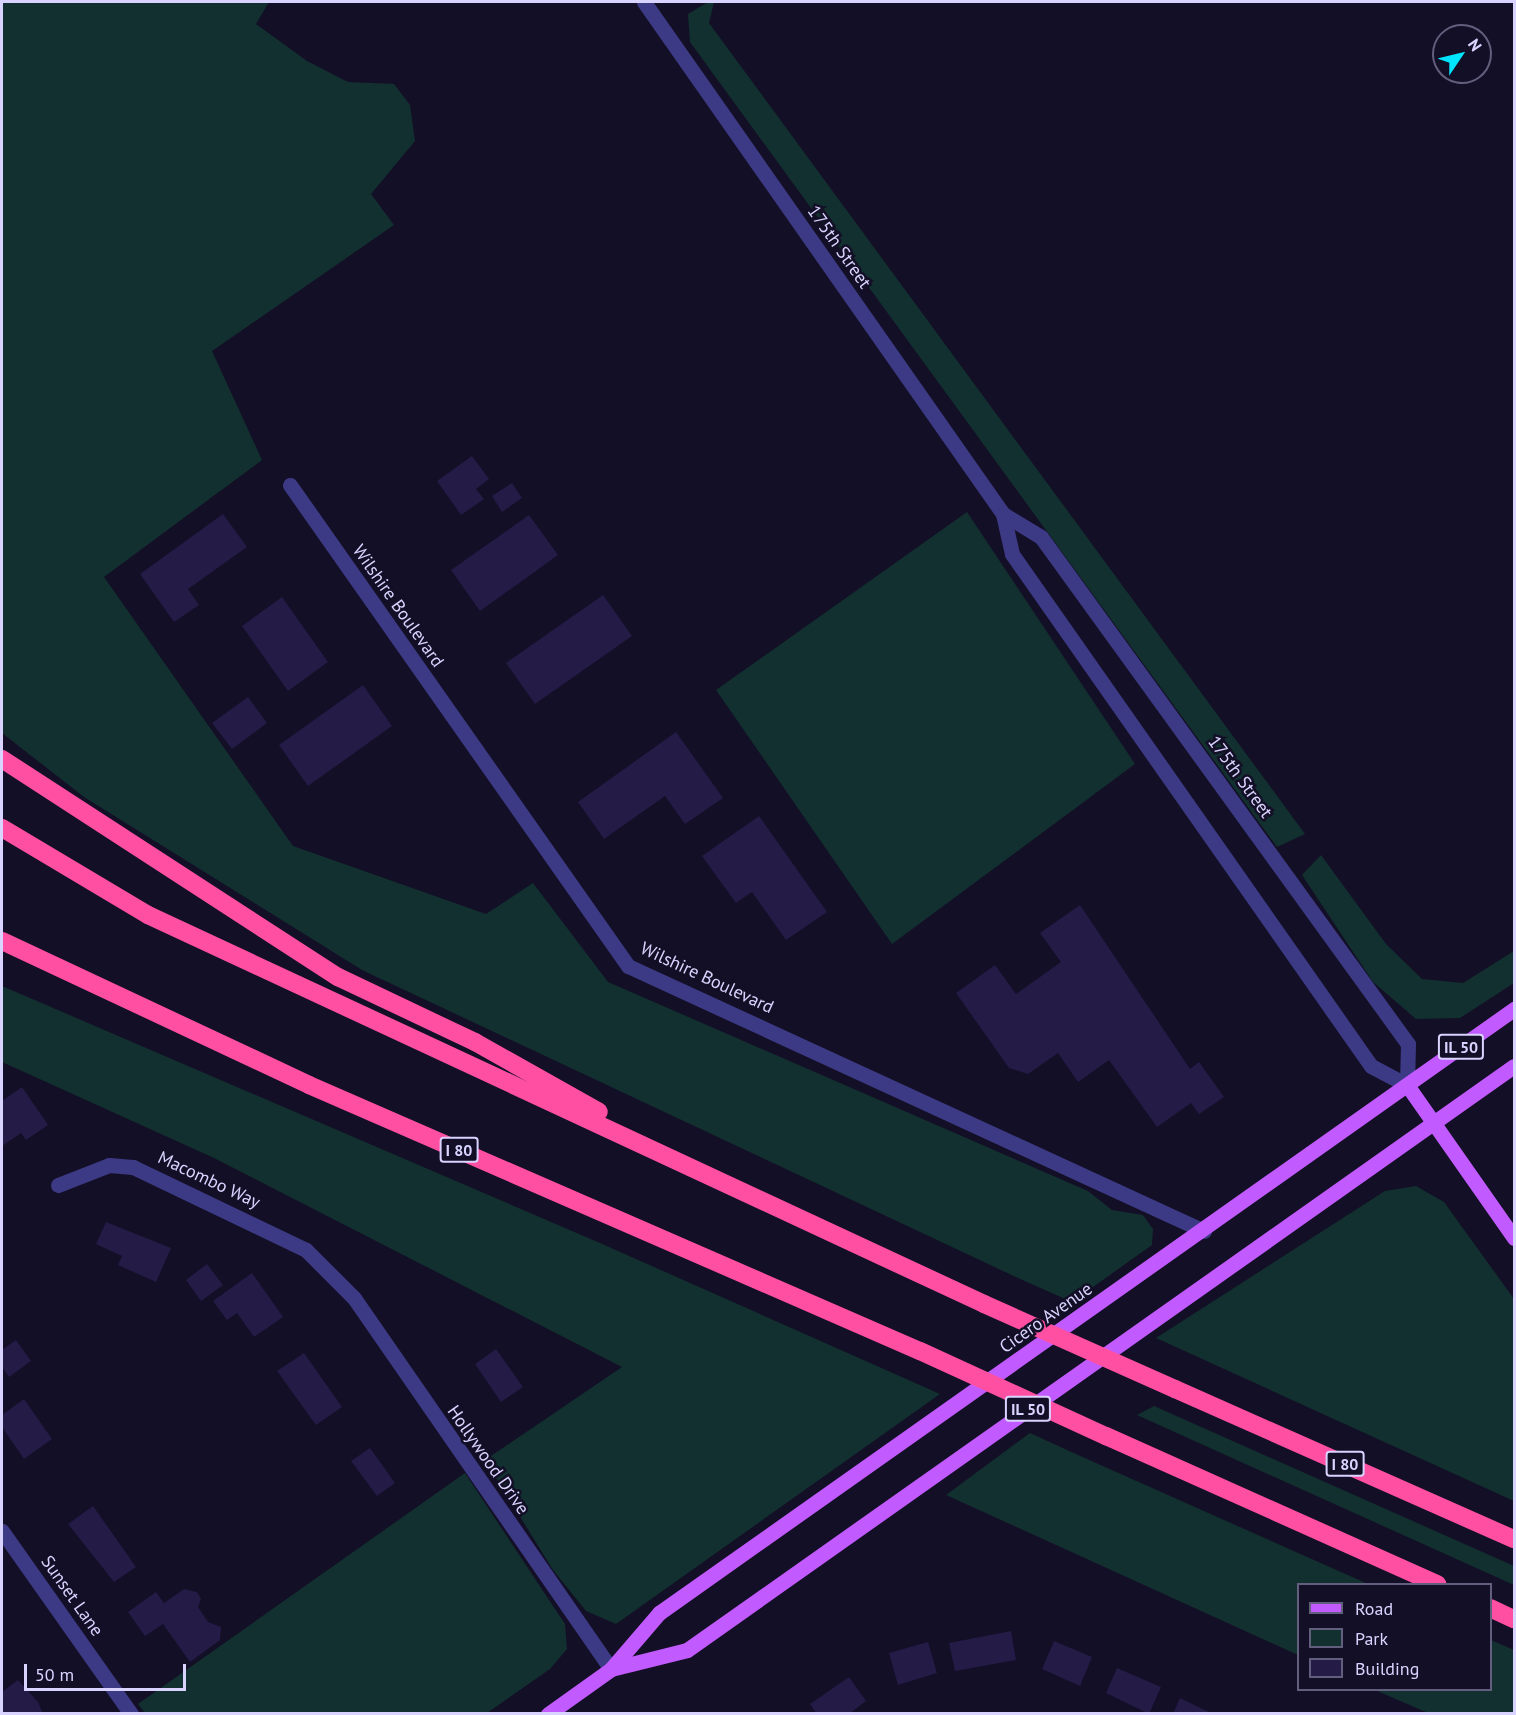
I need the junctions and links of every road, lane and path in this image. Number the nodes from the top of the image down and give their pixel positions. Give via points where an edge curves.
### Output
1 (644, 2) edge
2 (290, 485) dead end
3 (1003, 514) junction
4 (2, 759) edge
5 (2, 828) edge
6 (2, 941) edge
7 (1515, 1009) edge
8 (1515, 1066) edge
9 (1407, 1085) junction
10 (1434, 1123) junction
11 (723, 1181) junction
12 (58, 1185) dead end
13 (1204, 1231) junction
14 (1515, 1238) edge
15 (332, 1274) joint
16 (2, 1531) edge
17 (1515, 1539) edge
18 (1435, 1583) edge
19 (1492, 1608) edge
20 (1515, 1619) edge
21 (611, 1669) junction
22 (131, 1713) edge
23 (548, 1713) edge

1 - 3 street, 175th Street
2 - 13 street, Wilshire Boulevard via 628,966
3 - 9 street, 175th Street via 1012,554 1371,1066
3 - 9 street, 175th Street via 1041,537 1408,1044
4 - 11 highway via 338,977 475,1042
5 - 11 highway, I 80 via 148,915
6 - 18 highway, I 80, bridge via 309,1085 920,1351
7 - 9 main road, Cicero Avenue / IL 50
8 - 10 main road, Cicero Avenue / IL 50
9 - 10 main road, 175th Street
9 - 13 main road, Cicero Avenue / IL 50
10 - 14 main road, 175th Street
10 - 21 main road, Cicero Avenue / IL 50 via 687,1650
11 - 17 highway, I 80, bridge via 984,1304
12 - 15 street, Macombo Way via 100,1167 133,1167 276,1232
13 - 21 main road, Cicero Avenue / IL 50 via 659,1613
15 - 21 street, Hollywood Drive
16 - 22 street, Sunset Lane
19 - 20 highway
21 - 23 main road, Cicero Avenue / IL 50

